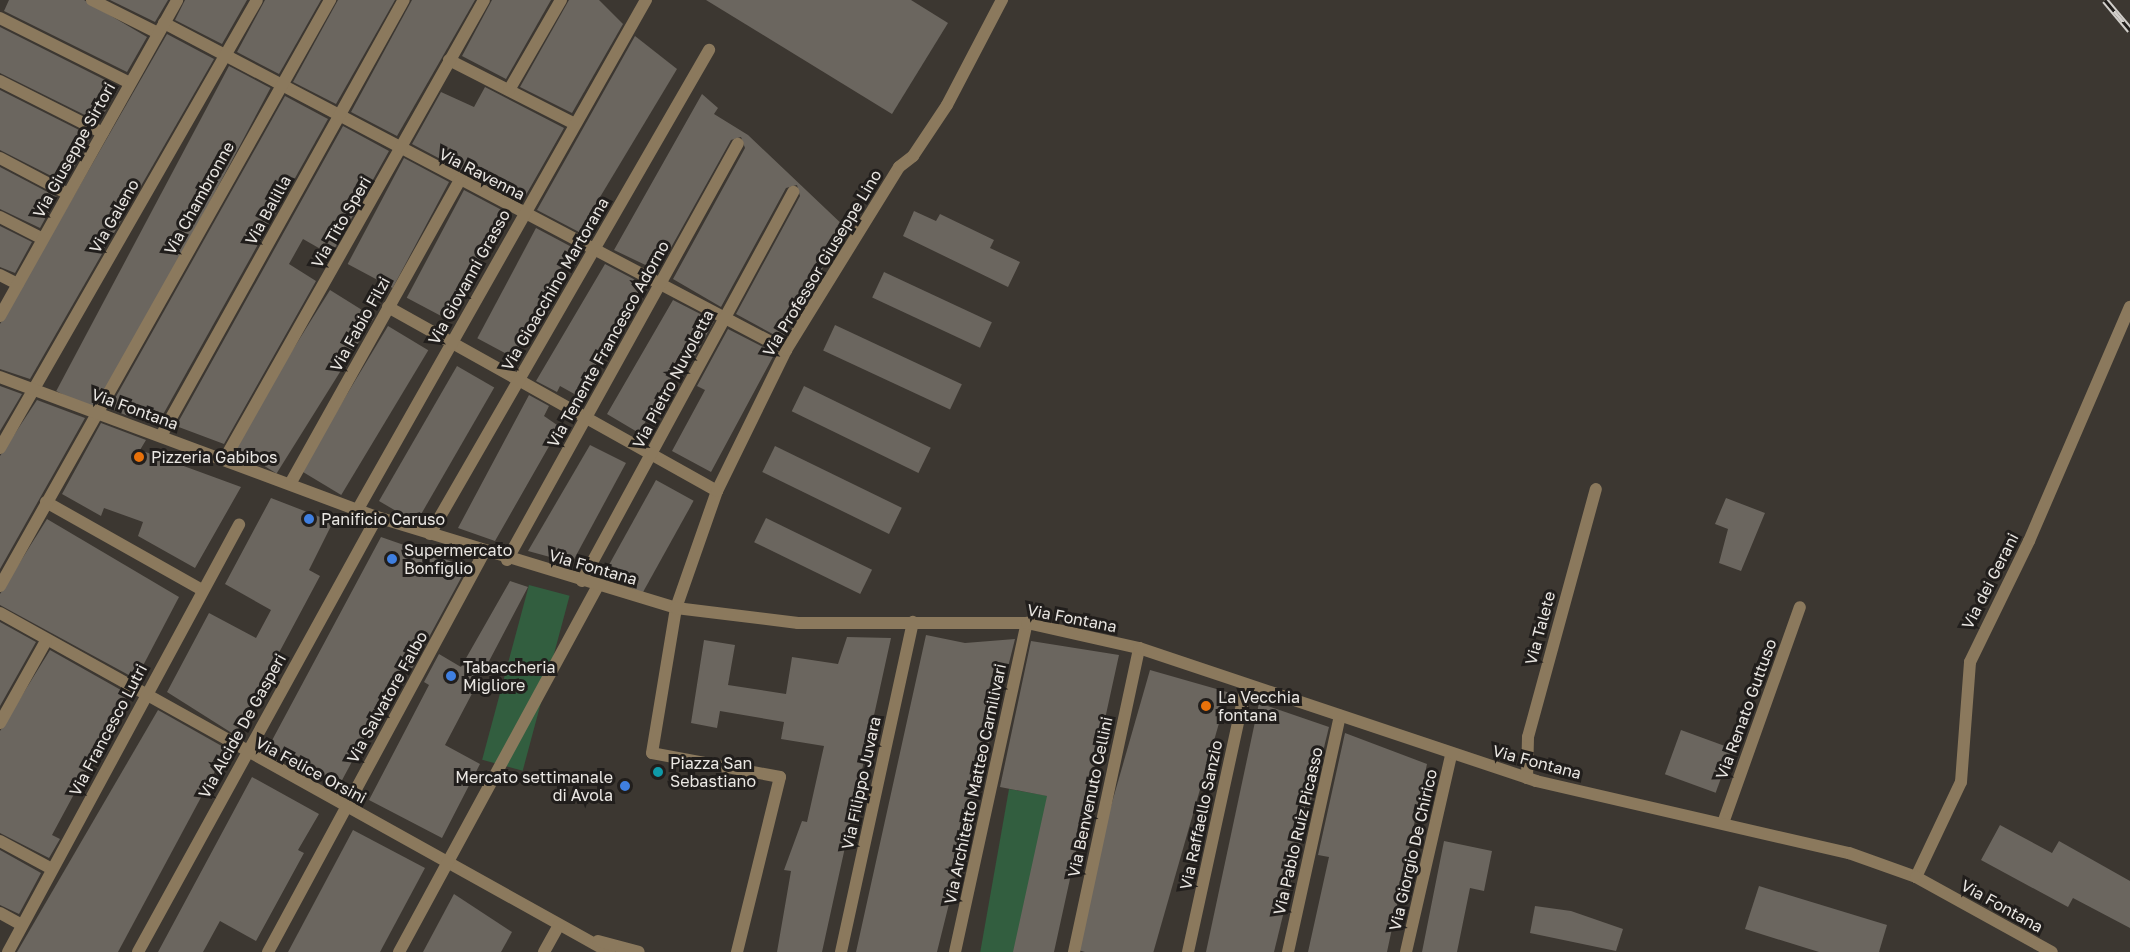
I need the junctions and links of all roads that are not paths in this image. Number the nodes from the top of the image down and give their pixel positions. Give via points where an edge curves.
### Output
1 (92, 0) edge
2 (177, 0) edge
3 (257, 0) edge
4 (330, 0) edge
5 (404, 0) edge
6 (484, 0) edge
7 (561, 0) edge
8 (646, 0) edge
9 (1002, 0) edge
10 (0, 18) edge
11 (161, 28) junction
12 (709, 50) dead end
13 (227, 53) junction
14 (449, 60) junction
15 (0, 81) edge
16 (130, 83) junction
17 (282, 84) junction
18 (509, 90) junction
19 (339, 116) junction
20 (575, 124) junction
21 (103, 133) junction
22 (738, 144) dead end
23 (401, 151) junction
24 (0, 158) edge
25 (459, 181) junction
26 (793, 192) dead end
27 (68, 194) junction
28 (523, 213) junction
29 (0, 217) edge
30 (43, 239) junction
31 (594, 250) junction
32 (0, 275) edge
33 (18, 284) junction
34 (660, 284) junction
35 (2130, 307) edge
36 (388, 308) junction
37 (0, 316) edge
38 (725, 316) junction
39 (452, 343) junction
40 (786, 350) junction
41 (0, 377) edge
42 (519, 381) junction
43 (33, 389) junction
44 (97, 413) junction
45 (586, 418) junction
46 (161, 436) junction
47 (0, 448) edge
48 (651, 454) junction
49 (224, 459) junction
50 (291, 484) junction
51 (1596, 489) dead end
52 (717, 491) junction
53 (46, 502) junction
54 (358, 509) junction
55 (377, 517) junction
56 (239, 524) dead end
57 (430, 534) junction
58 (484, 553) junction
59 (507, 560) junction
60 (582, 582) junction
61 (0, 586) edge
62 (597, 586) junction
63 (202, 590) junction
64 (1800, 607) dead end
65 (676, 608) junction
66 (0, 613) edge
67 (913, 622) junction
68 (1027, 623) junction
69 (46, 641) junction
70 (1139, 648) junction
71 (1246, 685) junction
72 (144, 696) junction
73 (1340, 716) junction
74 (0, 723) edge
75 (245, 753) junction
76 (1451, 754) junction
77 (1527, 778) junction
78 (345, 807) junction
79 (1723, 823) junction
80 (0, 841) edge
81 (448, 862) junction
82 (52, 869) junction
83 (1916, 877) junction
84 (0, 912) edge
85 (22, 925) junction
86 (558, 925) junction
87 (585, 938) junction
88 (8, 952) edge
89 (138, 952) edge
90 (268, 952) edge
91 (399, 952) edge
92 (544, 952) edge
93 (609, 952) edge
94 (639, 952) edge
95 (737, 952) edge
96 (841, 952) edge
97 (955, 952) edge
98 (1074, 952) edge
99 (1188, 952) edge
100 (1288, 952) edge
101 (1406, 952) edge
102 (2052, 952) edge

1 - 11 street, Via Ravenna
2 - 11 street, Via Giuseppe Sirtori
3 - 13 street, Via Galeno
4 - 17 street, Via Chambronne
5 - 19 street, Via Balilla
6 - 14 street, Via Tito Speri
7 - 18 street
8 - 20 street, Via Giovanni Grasso
9 - 40 street, Via Professor Giuseppe Lino via 947,105 913,156 899,167
10 - 16 street
11 - 13 street, Via Ravenna
11 - 16 street, Via Giuseppe Sirtori
12 - 31 street, Via Gioacchino Martorana
13 - 17 street, Via Ravenna
13 - 43 street, Via Galeno
14 - 18 street
14 - 23 street, Via Tito Speri
15 - 21 street
16 - 21 street, Via Giuseppe Sirtori
17 - 19 street, Via Ravenna
17 - 44 street, Via Chambronne
18 - 20 street
19 - 23 street, Via Ravenna
19 - 46 street, Via Balilla
20 - 28 street, Via Giovanni Grasso
21 - 27 street, Via Giuseppe Sirtori
22 - 34 street, Via Tenente Francesco Adorno
23 - 25 street, Via Ravenna
23 - 49 street, Via Tito Speri
24 - 27 street
25 - 28 street, Via Ravenna
25 - 36 street, Via Fabio Filzi
26 - 38 street, Via Pietro Nuvoletta
27 - 30 street, Via Giuseppe Sirtori
28 - 31 street, Via Ravenna
28 - 39 street, Via Giovanni Grasso
29 - 30 street
30 - 33 street, Via Giuseppe Sirtori
31 - 34 street, Via Ravenna
31 - 42 street, Via Gioacchino Martorana
32 - 33 street
33 - 37 street, Via Giuseppe Sirtori
34 - 38 street, Via Ravenna
34 - 45 street, Via Tenente Francesco Adorno
35 - 83 street, Via dei Gerani via 2029,541 1973,653 1963,705 1961,782
36 - 39 street
36 - 50 street, Via Fabio Filzi
38 - 40 street, Via Ravenna
38 - 48 street, Via Pietro Nuvoletta
39 - 42 street
39 - 54 street, Via Giovanni Grasso
40 - 52 street, Via Professor Giuseppe Lino
41 - 43 street, Via Fontana
42 - 45 street
42 - 57 street, Via Gioacchino Martorana
43 - 44 street, Via Fontana
43 - 47 street, Via Galeno
44 - 46 street, Via Fontana
44 - 53 street, Via Chambronne
45 - 48 street
45 - 59 street, Via Tenente Francesco Adorno
46 - 49 street, Via Fontana
48 - 52 street
48 - 60 street, Via Pietro Nuvoletta
49 - 50 street, Via Fontana
50 - 54 street, Via Fontana
51 - 77 street, Via Talete via 1528,737
52 - 65 street, Via Professor Giuseppe Lino
53 - 61 street, Via Chambronne
53 - 63 street
54 - 55 street, Via Fontana
55 - 57 street, Via Fontana
55 - 75 street, Via Alcide De Gasperi
56 - 63 street, Via Francesco Lutri
57 - 58 street, Via Fontana
58 - 59 street, Via Fontana
58 - 78 street, Via Salvatore Falbo
59 - 60 street, Via Fontana
60 - 62 street, Via Fontana
62 - 65 street, Via Fontana
62 - 81 street
63 - 72 street, Via Francesco Lutri
64 - 79 street, Via Renato Guttuso
65 - 67 street, Via Fontana via 798,623
65 - 95 street, Via Professor Giuseppe Lino via 652,753 780,777
66 - 69 street, Via Felice Orsini
67 - 68 street, Via Fontana
67 - 96 street, Via Filippo Juvara
68 - 70 street, Via Fontana
68 - 97 street, Via Architetto Matteo Carnilivari
69 - 72 street, Via Felice Orsini
69 - 74 street
70 - 71 street, Via Fontana
70 - 98 street, Via Benvenuto Cellini
71 - 73 street, Via Fontana
71 - 99 street, Via Raffaello Sanzio
72 - 75 street, Via Felice Orsini
72 - 82 street, Via Francesco Lutri
73 - 76 street, Via Fontana
73 - 100 street, Via Pablo Ruiz Picasso
75 - 78 street, Via Felice Orsini
75 - 89 street, Via Alcide De Gasperi
76 - 77 street, Via Fontana
76 - 101 street, Via Giorgio De Chirico
77 - 79 street, Via Fontana
78 - 81 street, Via Felice Orsini
78 - 90 street, Via Salvatore Falbo
79 - 83 street, Via Fontana via 1849,853
80 - 82 street
81 - 86 street, Via Felice Orsini
81 - 91 street
82 - 85 street, Via Francesco Lutri
83 - 102 street, Via Fontana
84 - 85 street
85 - 88 street, Via Francesco Lutri
86 - 87 street, Via Felice Orsini
86 - 92 street
87 - 93 street, Via Felice Orsini
87 - 94 street

